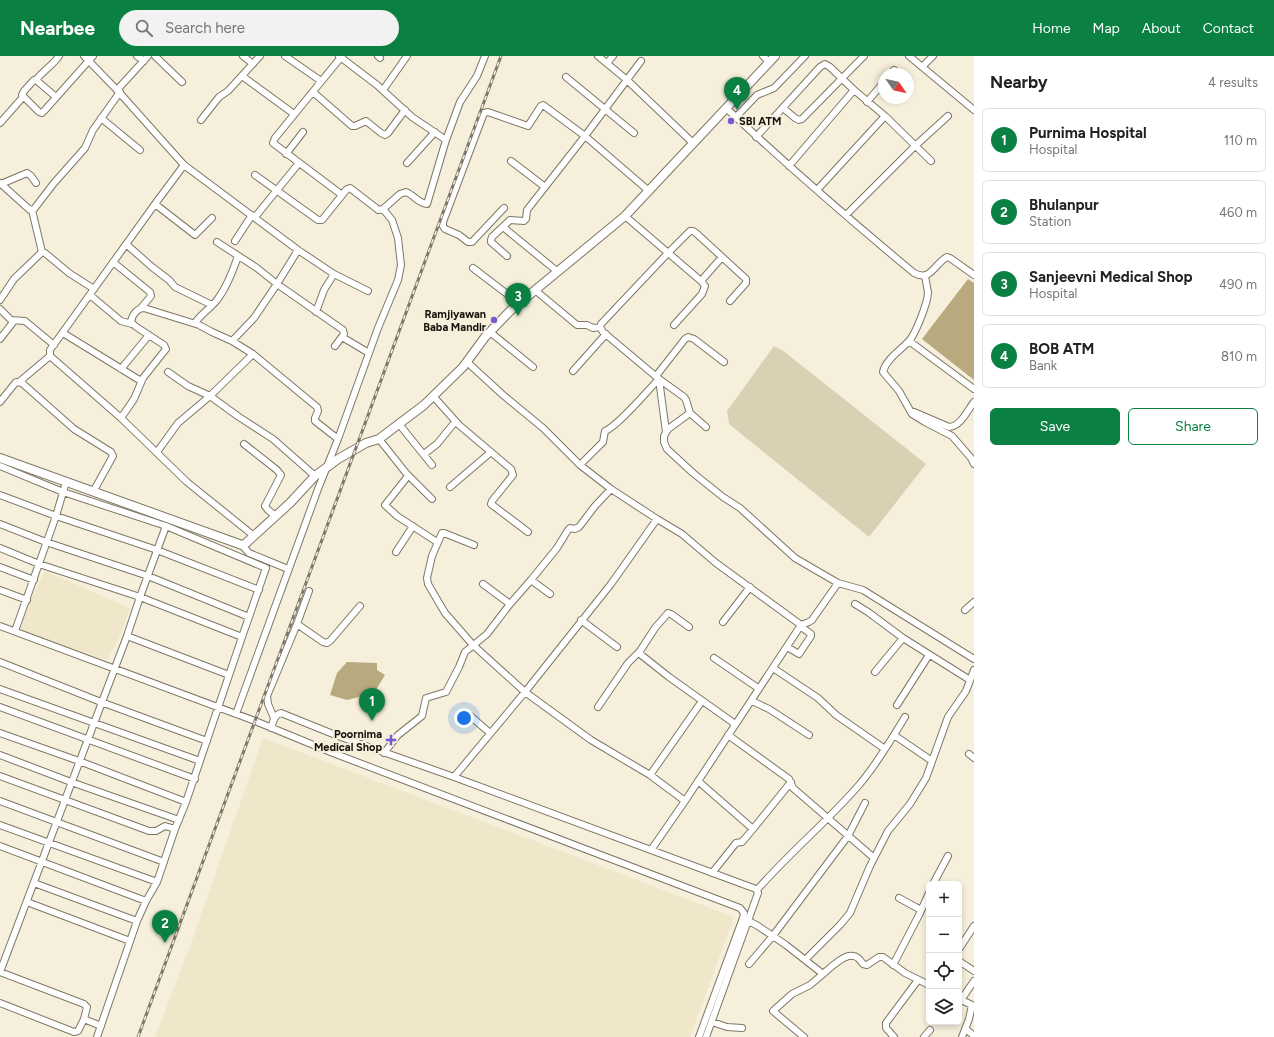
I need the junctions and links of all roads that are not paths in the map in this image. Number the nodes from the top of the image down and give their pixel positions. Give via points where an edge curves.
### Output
1 (59, 56) edge
2 (137, 56) edge
3 (148, 56) edge
4 (156, 56) edge
5 (243, 56) edge
6 (260, 56) edge
7 (285, 56) edge
8 (341, 56) edge
9 (408, 56) edge
10 (485, 56) edge
11 (598, 56) edge
12 (613, 56) edge
13 (805, 56) edge
14 (864, 56) edge
15 (933, 56) edge
16 (88, 57) edge
17 (914, 57) edge
18 (769, 58) edge
19 (144, 61) junction
20 (641, 61) dead end
21 (253, 64) junction
22 (607, 64) junction
23 (922, 67) junction
24 (242, 76) junction
25 (566, 77) dead end
26 (842, 79) junction
27 (36, 80) junction
28 (627, 80) junction
29 (322, 81) junction
30 (182, 82) dead end
31 (878, 89) edge
32 (383, 90) junction
33 (854, 90) junction
34 (118, 91) junction
35 (312, 92) junction
36 (56, 97) junction
37 (23, 98) junction
38 (867, 102) junction
39 (726, 108) junction
40 (783, 108) junction
41 (605, 109) junction
42 (405, 110) junction
43 (974, 110) edge
44 (294, 114) junction
45 (885, 116) junction
46 (948, 116) dead end
47 (101, 118) junction
48 (735, 118) junction
49 (201, 120) dead end
50 (0, 123) edge
51 (303, 132) dead end
52 (435, 132) junction
53 (634, 132) dead end
54 (585, 136) junction
55 (756, 137) junction
56 (446, 140) junction
57 (693, 143) junction
58 (915, 146) junction
59 (140, 150) dead end
60 (286, 154) junction
61 (511, 161) dead end
62 (931, 161) dead end
63 (299, 163) junction
64 (407, 163) dead end
65 (184, 165) junction
66 (788, 166) junction
67 (255, 175) dead end
68 (36, 182) dead end
69 (0, 183) edge
70 (545, 187) junction
71 (276, 190) junction
72 (817, 190) junction
73 (649, 191) junction
74 (342, 195) junction
75 (155, 204) junction
76 (504, 208) dead end
77 (383, 209) junction
78 (32, 210) junction
79 (846, 215) junction
80 (253, 216) junction
81 (625, 216) junction
82 (212, 218) dead end
83 (503, 227) junction
84 (235, 241) dead end
85 (217, 242) dead end
86 (126, 244) junction
87 (298, 250) junction
88 (42, 252) junction
89 (668, 253) junction
90 (238, 256) junction
91 (507, 256) dead end
92 (722, 257) junction
93 (113, 262) junction
94 (473, 268) dead end
95 (558, 272) junction
96 (334, 274) junction
97 (974, 275) edge
98 (925, 276) junction
99 (701, 281) junction
100 (277, 284) junction
101 (535, 290) junction
102 (368, 291) dead end
103 (92, 292) junction
104 (0, 300) edge
105 (730, 300) dead end
106 (519, 303) junction
107 (212, 305) junction
108 (142, 308) junction
109 (0, 310) edge
110 (316, 312) junction
111 (14, 321) junction
112 (195, 323) junction
113 (132, 324) junction
114 (674, 326) dead end
115 (600, 327) junction
116 (490, 332) junction
117 (63, 333) junction
118 (606, 334) junction
119 (149, 335) junction
120 (342, 337) junction
121 (0, 339) edge
122 (232, 340) junction
123 (910, 341) junction
124 (54, 345) junction
125 (335, 346) dead end
126 (369, 353) junction
127 (252, 354) junction
128 (50, 356) junction
129 (467, 362) junction
130 (724, 362) dead end
131 (532, 367) dead end
132 (121, 369) junction
133 (573, 371) dead end
134 (168, 372) dead end
135 (657, 378) junction
136 (141, 381) junction
137 (19, 382) junction
138 (974, 389) edge
139 (210, 396) junction
140 (433, 396) junction
141 (0, 402) edge
142 (974, 402) edge
143 (910, 410) junction
144 (690, 413) junction
145 (121, 418) junction
146 (455, 422) junction
147 (400, 424) junction
148 (706, 427) dead end
149 (666, 432) junction
150 (338, 439) junction
151 (379, 439) junction
152 (244, 444) dead end
153 (156, 452) junction
154 (491, 452) junction
155 (424, 454) junction
156 (0, 458) edge
157 (974, 464) edge
158 (432, 465) dead end
159 (580, 465) junction
160 (0, 466) edge
161 (326, 468) junction
162 (315, 476) junction
163 (408, 476) junction
164 (66, 482) junction
165 (450, 487) dead end
166 (611, 489) junction
167 (63, 492) junction
168 (93, 492) junction
169 (0, 495) edge
170 (432, 498) dead end
171 (56, 516) junction
172 (276, 516) junction
173 (657, 519) junction
174 (0, 524) edge
175 (166, 526) junction
176 (413, 526) junction
177 (528, 532) dead end
178 (254, 536) junction
179 (46, 542) junction
180 (437, 542) junction
181 (242, 545) junction
182 (474, 545) dead end
183 (0, 548) edge
184 (157, 550) junction
185 (396, 552) dead end
186 (39, 564) junction
187 (0, 567) edge
188 (288, 569) junction
189 (148, 576) junction
190 (34, 580) junction
191 (531, 580) junction
192 (838, 583) junction
193 (483, 584) dead end
194 (750, 587) junction
195 (0, 590) edge
196 (259, 590) junction
197 (309, 591) dead end
198 (550, 594) dead end
199 (140, 597) junction
200 (27, 600) junction
201 (974, 602) edge
202 (510, 604) junction
203 (855, 604) dead end
204 (360, 606) dead end
205 (965, 610) dead end
206 (249, 617) junction
207 (582, 620) junction
208 (723, 622) dead end
209 (297, 624) junction
210 (800, 625) junction
211 (0, 626) edge
212 (689, 627) dead end
213 (15, 631) junction
214 (127, 636) junction
215 (242, 637) junction
216 (903, 638) junction
217 (473, 645) junction
218 (617, 647) dead end
219 (786, 647) junction
220 (639, 652) junction
221 (929, 655) junction
222 (714, 658) dead end
223 (974, 659) edge
224 (0, 662) edge
225 (114, 668) junction
226 (773, 668) junction
227 (974, 670) edge
228 (875, 672) dead end
229 (229, 675) junction
230 (970, 680) junction
231 (0, 688) edge
232 (758, 688) junction
233 (525, 692) junction
234 (702, 700) junction
235 (752, 701) junction
236 (101, 702) junction
237 (897, 705) dead end
238 (0, 707) edge
239 (598, 707) dead end
240 (219, 708) junction
241 (236, 714) junction
242 (468, 714) dead end
243 (905, 717) dead end
244 (274, 718) junction
245 (93, 723) junction
246 (735, 724) junction
247 (271, 728) junction
248 (0, 733) edge
249 (490, 733) junction
250 (728, 735) junction
251 (809, 735) dead end
252 (894, 735) junction
253 (87, 739) junction
254 (207, 741) junction
255 (885, 749) junction
256 (384, 753) junction
257 (0, 755) edge
258 (79, 761) junction
259 (200, 761) junction
260 (932, 761) junction
261 (650, 775) junction
262 (0, 776) edge
263 (454, 777) junction
264 (194, 779) junction
265 (698, 781) junction
266 (71, 782) junction
267 (791, 782) junction
268 (0, 801) edge
269 (64, 801) junction
270 (686, 801) junction
271 (186, 802) junction
272 (865, 804) dead end
273 (827, 818) junction
274 (179, 820) junction
275 (56, 823) junction
276 (0, 825) edge
277 (753, 828) junction
278 (175, 829) junction
279 (848, 836) junction
280 (49, 844) junction
281 (0, 846) edge
282 (651, 850) junction
283 (948, 856) dead end
284 (874, 858) junction
285 (42, 862) junction
286 (164, 862) junction
287 (712, 873) junction
288 (935, 881) edge
289 (34, 882) junction
290 (157, 882) junction
291 (757, 890) junction
292 (899, 898) dead end
293 (926, 899) edge
294 (146, 901) junction
295 (27, 902) junction
296 (921, 910) junction
297 (746, 919) junction
298 (137, 921) junction
299 (974, 926) edge
300 (772, 936) junction
301 (130, 941) junction
302 (962, 944) edge
303 (805, 960) junction
304 (962, 963) edge
305 (749, 964) dead end
306 (893, 965) junction
307 (974, 971) edge
308 (0, 972) edge
309 (823, 974) junction
310 (918, 980) junction
311 (974, 982) edge
312 (926, 984) edge
313 (962, 997) edge
314 (962, 1000) edge
315 (0, 1003) edge
316 (84, 1019) junction
317 (712, 1022) junction
318 (101, 1026) junction
319 (742, 1028) dead end
320 (966, 1029) junction
321 (930, 1030) dead end
322 (974, 1036) edge
323 (97, 1037) edge
324 (699, 1037) edge
325 (706, 1037) edge
326 (804, 1037) edge
327 (894, 1037) edge
328 (924, 1037) edge
329 (962, 1037) edge

1 - 27 street
2 - 19 street
3 - 19 street
4 - 30 street
5 - 21 street
6 - 21 street
7 - 29 street
8 - 29 street
8 - 32 street
9 - 32 street
10 - 56 street via 477,76 460,102
11 - 22 street
12 - 22 street
13 - 48 street via 774,88 757,95
14 - 26 street
15 - 23 street
16 - 34 street
16 - 36 street
17 - 23 street
18 - 39 street
19 - 34 street
20 - 28 street
21 - 24 street
22 - 28 street
23 - 43 street
24 - 44 street
24 - 49 street via 219,97
25 - 41 street
26 - 33 street
26 - 40 street via 802,119 795,118
26 - 40 street via 825,64
27 - 36 street
27 - 37 street via 22,93
28 - 41 street
28 - 57 street
29 - 35 street
31 - 38 street
32 - 42 street
33 - 38 street
33 - 66 street
34 - 47 street
34 - 65 street
35 - 42 street via 352,126 366,121 385,135
35 - 44 street
36 - 37 street via 42,112
37 - 50 street
38 - 45 street
39 - 48 street
39 - 57 street
40 - 55 street
41 - 53 street
41 - 54 street
42 - 52 street
44 - 60 street via 274,140 275,145
45 - 58 street
45 - 72 street
46 - 58 street
47 - 59 street
47 - 78 street via 85,148
48 - 55 street
51 - 60 street
52 - 56 street
52 - 64 street
54 - 70 street
54 - 73 street
54 - 76 street via 543,105 532,123 526,126 488,112 484,113 443,226 472,242
55 - 66 street
56 - 77 street via 427,204 406,192
57 - 73 street
58 - 62 street
58 - 79 street
60 - 63 street
61 - 70 street
63 - 71 street
63 - 74 street
65 - 75 street
65 - 80 street
66 - 72 street
67 - 71 street
68 - 69 street via 27,173
69 - 78 street
70 - 83 street via 527,210 524,221 510,220
71 - 74 street via 320,220
71 - 80 street
72 - 79 street
73 - 81 street
74 - 77 street via 352,188 378,210
75 - 82 street via 195,235
75 - 86 street
77 - 126 street via 394,226 401,264 398,280
78 - 88 street
79 - 98 street via 914,273
80 - 84 street
80 - 87 street
81 - 89 street
81 - 95 street
83 - 91 street via 491,240 493,245
83 - 95 street
85 - 90 street
86 - 93 street
86 - 107 street via 173,286
87 - 96 street
87 - 100 street
88 - 103 street
88 - 104 street via 14,279
89 - 92 street via 693,231
89 - 99 street
89 - 115 street
90 - 100 street
90 - 107 street via 229,280
92 - 99 street
92 - 105 street via 746,281
93 - 103 street
93 - 108 street via 150,292 151,296
94 - 106 street
95 - 101 street
96 - 102 street
96 - 110 street via 324,290
97 - 98 street via 947,257 940,260
98 - 123 street via 928,293 924,312
99 - 114 street via 705,286 704,290
100 - 110 street
100 - 122 street via 254,318
101 - 106 street
101 - 115 street via 577,325
103 - 113 street via 121,321
103 - 117 street
106 - 116 street
107 - 112 street
108 - 112 street
108 - 113 street via 131,319
109 - 111 street
110 - 120 street via 343,330
111 - 121 street
111 - 124 street via 25,321
112 - 122 street
113 - 119 street
115 - 118 street
116 - 129 street
116 - 131 street
117 - 124 street
117 - 132 street
118 - 133 street
118 - 135 street
119 - 132 street
119 - 136 street via 166,349
120 - 125 street
120 - 126 street
122 - 127 street
123 - 138 street
123 - 143 street via 898,350 883,372 899,391
124 - 128 street via 50,350
126 - 150 street
127 - 139 street
127 - 150 street via 317,407 316,421
128 - 137 street
128 - 145 street
129 - 140 street
129 - 159 street via 544,428
130 - 135 street via 688,337
132 - 136 street
134 - 139 street via 188,386
135 - 144 street via 684,397
135 - 149 street
135 - 159 street via 614,425 605,431 603,442
136 - 145 street via 134,399
137 - 141 street via 13,385
137 - 168 street via 74,428 112,454
139 - 153 street via 178,422
139 - 162 street via 273,438
140 - 146 street
140 - 147 street
142 - 143 street via 954,427
143 - 157 street via 912,414 952,436
144 - 148 street
144 - 149 street
145 - 153 street
146 - 154 street
146 - 155 street via 437,444
147 - 151 street
147 - 155 street
149 - 192 street via 665,446 693,473 740,508 795,558
150 - 161 street
151 - 161 street via 338,458
151 - 163 street
152 - 172 street via 281,475 265,506
153 - 178 street via 187,482
154 - 165 street
154 - 177 street via 513,472 491,504
155 - 158 street
156 - 164 street
159 - 166 street
160 - 167 street
161 - 162 street
161 - 188 street
162 - 172 street
163 - 170 street
163 - 176 street via 385,506
164 - 167 street
164 - 168 street
166 - 173 street
166 - 191 street via 579,527 568,530
167 - 171 street
167 - 175 street
168 - 181 street
169 - 171 street
171 - 179 street
171 - 184 street
172 - 178 street
173 - 194 street via 682,534
173 - 207 street
174 - 179 street
175 - 184 street
175 - 196 street via 266,568
176 - 180 street
176 - 185 street
178 - 181 street
179 - 186 street
179 - 189 street
180 - 182 street via 444,533
180 - 217 street via 430,560 428,584 445,613
181 - 188 street via 249,553
183 - 186 street
184 - 189 street
184 - 196 street
186 - 190 street
186 - 199 street
187 - 190 street
188 - 241 street
189 - 199 street
189 - 206 street
190 - 200 street
191 - 198 street
191 - 202 street
192 - 210 street via 812,620
192 - 223 street via 863,590
193 - 202 street
194 - 208 street
194 - 210 street
195 - 200 street
196 - 206 street
197 - 209 street
199 - 214 street
199 - 215 street
200 - 213 street
201 - 205 street
202 - 217 street via 490,631
203 - 216 street
204 - 209 street via 327,643
206 - 215 street
207 - 218 street
207 - 233 street
209 - 244 street via 267,696
210 - 219 street
210 - 219 street via 811,636 799,654
211 - 213 street
212 - 220 street via 668,613
213 - 225 street
214 - 225 street
214 - 229 street
215 - 229 street
216 - 221 street
216 - 228 street
217 - 233 street
217 - 256 street via 465,652 446,692 426,698 422,716 398,735
219 - 226 street
220 - 234 street
220 - 239 street via 628,663
221 - 230 street
221 - 237 street
222 - 232 street
224 - 236 street
225 - 236 street
225 - 240 street
226 - 232 street
226 - 255 street via 818,698 836,715
227 - 230 street
229 - 240 street
230 - 260 street via 966,691 948,717
231 - 245 street
232 - 235 street
233 - 249 street
233 - 261 street via 597,744
234 - 246 street
234 - 261 street
235 - 246 street
235 - 251 street
236 - 245 street
236 - 254 street
238 - 253 street
240 - 241 street
240 - 254 street
241 - 247 street
242 - 249 street
243 - 252 street
244 - 247 street
244 - 256 street via 281,713
245 - 253 street
245 - 259 street
246 - 250 street
247 - 297 street via 740,908
248 - 258 street
249 - 263 street
250 - 265 street
250 - 267 street
252 - 255 street
252 - 260 street
253 - 258 street
253 - 264 street
254 - 259 street
255 - 273 street via 858,786
256 - 263 street
257 - 266 street
258 - 266 street
258 - 271 street
259 - 264 street
260 - 284 street via 926,778 888,832
261 - 270 street
262 - 269 street
263 - 282 street
264 - 271 street
265 - 270 street
265 - 277 street
266 - 269 street
266 - 274 street
267 - 273 street via 793,788
267 - 277 street
268 - 275 street
269 - 275 street
269 - 278 street via 149,832 166,826
270 - 282 street
271 - 274 street
272 - 279 street
273 - 279 street
273 - 291 street
274 - 278 street
275 - 280 street
275 - 286 street
276 - 280 street
277 - 287 street via 742,842 736,843
278 - 286 street
279 - 284 street
279 - 300 street
280 - 285 street
280 - 290 street
281 - 285 street
282 - 287 street
283 - 288 street
284 - 303 street via 850,912
285 - 289 street
285 - 294 street
286 - 290 street
287 - 291 street
289 - 295 street
289 - 298 street
290 - 294 street
291 - 297 street
292 - 296 street
293 - 296 street
294 - 298 street
295 - 301 street
295 - 308 street
296 - 306 street
297 - 300 street
297 - 317 street
297 - 324 street
298 - 301 street
299 - 302 street
300 - 303 street
300 - 305 street
301 - 318 street
303 - 309 street
304 - 307 street
306 - 309 street via 883,957 867,965 854,956 849,956
306 - 310 street
308 - 316 street via 84,1004 87,1007
309 - 326 street via 792,994 773,1011
310 - 312 street
310 - 327 street via 886,1023 886,1028
311 - 313 street
314 - 320 street via 972,1005
315 - 316 street via 76,1032
316 - 318 street
317 - 319 street
317 - 325 street
318 - 323 street
320 - 322 street
320 - 329 street
321 - 328 street

